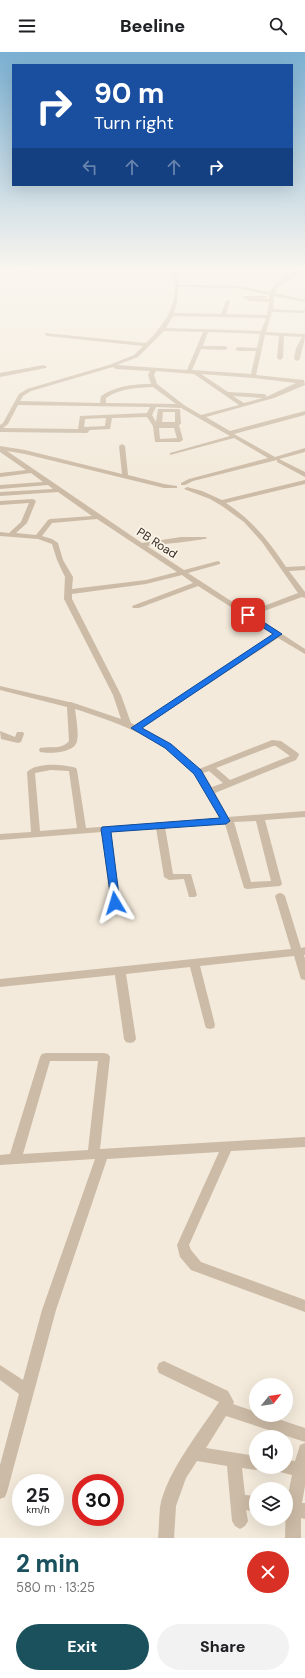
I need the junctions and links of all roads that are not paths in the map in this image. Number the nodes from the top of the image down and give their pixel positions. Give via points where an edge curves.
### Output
1 (96, 339) edge
2 (153, 339) edge
3 (202, 339) edge
4 (262, 339) edge
5 (286, 339) edge
6 (301, 339) edge
7 (148, 345) junction
8 (199, 347) junction
9 (291, 347) junction
10 (225, 348) dead end
11 (238, 349) dead end
12 (259, 350) junction
13 (280, 358) dead end
14 (297, 358) dead end
15 (111, 366) junction
16 (44, 367) dead end
17 (154, 369) junction
18 (192, 372) junction
19 (0, 375) edge
20 (253, 376) junction
21 (304, 382) edge
22 (154, 385) junction
23 (228, 394) junction
24 (272, 397) junction
25 (17, 403) junction
26 (103, 404) junction
27 (243, 405) junction
28 (182, 406) junction
29 (158, 407) junction
30 (305, 413) edge
31 (149, 415) junction
32 (109, 416) junction
33 (200, 417) junction
34 (156, 426) dead end
35 (0, 429) edge
36 (113, 431) dead end
37 (230, 432) junction
38 (236, 436) junction
39 (122, 446) dead end
40 (0, 449) edge
41 (305, 451) edge
42 (172, 454) dead end
43 (276, 460) junction
44 (33, 471) junction
45 (305, 475) edge
46 (1, 477) edge
47 (125, 477) junction
48 (305, 482) edge
49 (51, 483) junction
50 (186, 486) junction
51 (0, 487) edge
52 (61, 490) junction
53 (0, 494) edge
54 (222, 502) junction
55 (0, 503) edge
56 (98, 517) junction
57 (20, 528) junction
58 (0, 530) edge
59 (0, 534) edge
60 (12, 534) junction
61 (38, 537) junction
62 (204, 538) dead end
63 (140, 545) junction
64 (218, 563) dead end
65 (305, 568) edge
66 (284, 569) junction
67 (182, 572) junction
68 (199, 583) junction
69 (68, 592) junction
70 (304, 595) edge
71 (136, 606) dead end
72 (248, 615) junction
73 (278, 634) junction
74 (305, 652) edge
75 (0, 688) edge
76 (71, 704) junction
77 (131, 726) junction
78 (0, 734) edge
79 (20, 734) dead end
80 (43, 750) dead end
81 (210, 767) junction
82 (198, 772) junction
83 (229, 784) junction
84 (209, 792) junction
85 (305, 814) edge
86 (260, 818) junction
87 (227, 821) junction
88 (160, 825) junction
89 (106, 829) junction
90 (82, 831) junction
91 (36, 834) junction
92 (0, 838) edge
93 (192, 895) dead end
94 (280, 896) dead end
95 (115, 903) dead end
96 (301, 951) edge
97 (194, 962) junction
98 (120, 970) junction
99 (305, 976) edge
100 (0, 983) edge
101 (210, 1025) dead end
102 (130, 1038) dead end
103 (305, 1142) edge
104 (227, 1147) junction
105 (98, 1154) junction
106 (15, 1159) junction
107 (0, 1160) edge
108 (305, 1306) edge
109 (164, 1368) dead end
110 (0, 1372) edge
111 (27, 1391) junction
112 (224, 1408) junction
113 (305, 1435) edge
114 (305, 1450) edge
115 (194, 1453) junction
116 (234, 1459) junction
117 (249, 1461) edge
118 (293, 1468) edge
119 (301, 1470) junction
120 (0, 1492) edge
121 (238, 1501) junction
122 (249, 1503) edge
123 (295, 1509) edge
124 (240, 1521) dead end
125 (166, 1538) edge
126 (293, 1538) edge

1 - 7 street
2 - 7 street
3 - 8 street
4 - 12 street
5 - 9 street
6 - 9 street
7 - 15 street via 133,358
8 - 10 street
8 - 18 street
9 - 13 street
9 - 14 street
11 - 12 street
12 - 20 street
15 - 17 street
15 - 25 street via 30,390 21,395
16 - 19 street
17 - 18 street
17 - 22 street via 151,375
18 - 20 street
18 - 23 street
20 - 21 street
21 - 24 street
22 - 26 street via 118,389 102,397
22 - 28 street
23 - 24 street
23 - 27 street
24 - 27 street
25 - 26 street
25 - 35 street
26 - 29 street
27 - 33 street
28 - 29 street
28 - 33 street
29 - 31 street
30 - 37 street
31 - 32 street
31 - 34 street
32 - 32 street via 108,428 81,429 82,417
33 - 37 street
35 - 36 street
37 - 38 street
38 - 42 street
38 - 43 street
39 - 47 street
40 - 44 street, PB Road
40 - 47 street via 25,452
41 - 43 street
43 - 45 street
43 - 50 street
44 - 46 street
44 - 49 street, PB Road
47 - 50 street via 179,490
48 - 54 street
49 - 51 street
49 - 52 street, PB Road
50 - 54 street
52 - 53 street
52 - 56 street, PB Road
54 - 66 street via 258,533
55 - 57 street via 33,501
56 - 61 street via 50,521
56 - 63 street, PB Road
57 - 58 street
57 - 60 street
59 - 60 street
60 - 61 street
61 - 69 street via 55,543 69,577
62 - 63 street
63 - 67 street, PB Road
64 - 67 street
65 - 66 street
66 - 70 street
67 - 68 street, PB Road
67 - 69 street via 146,582
68 - 71 street
68 - 72 street, PB Road
69 - 77 street via 68,599
70 - 72 street
72 - 73 street, PB Road
73 - 74 street, PB Road
73 - 77 street
75 - 76 street
76 - 77 street
76 - 80 street via 71,746 60,750
77 - 82 street via 168,746
78 - 79 street via 5,735 4,738 18,740
81 - 82 street
81 - 83 street
81 - 83 street via 276,742 295,755
82 - 84 street
83 - 84 street
84 - 87 street
85 - 86 street
86 - 87 street
86 - 87 street via 277,884 247,886
87 - 88 street
88 - 89 street
88 - 93 street via 170,877 188,876
89 - 90 street
89 - 95 street
90 - 91 street
90 - 91 street via 73,770 67,767 36,769 31,772
91 - 92 street
94 - 96 street
96 - 97 street
96 - 99 street
97 - 98 street
97 - 101 street
98 - 100 street
98 - 102 street
103 - 104 street
104 - 105 street
104 - 108 street via 183,1245 185,1253 196,1266
105 - 106 street
105 - 106 street via 104,1057 46,1057
105 - 111 street via 49,1310
106 - 107 street
109 - 112 street via 223,1396 227,1402
110 - 111 street
111 - 120 street
112 - 113 street
112 - 115 street
114 - 119 street
115 - 116 street
115 - 125 street via 181,1472 168,1506
116 - 117 street
116 - 121 street
118 - 119 street
119 - 123 street
121 - 122 street
121 - 124 street
123 - 126 street

